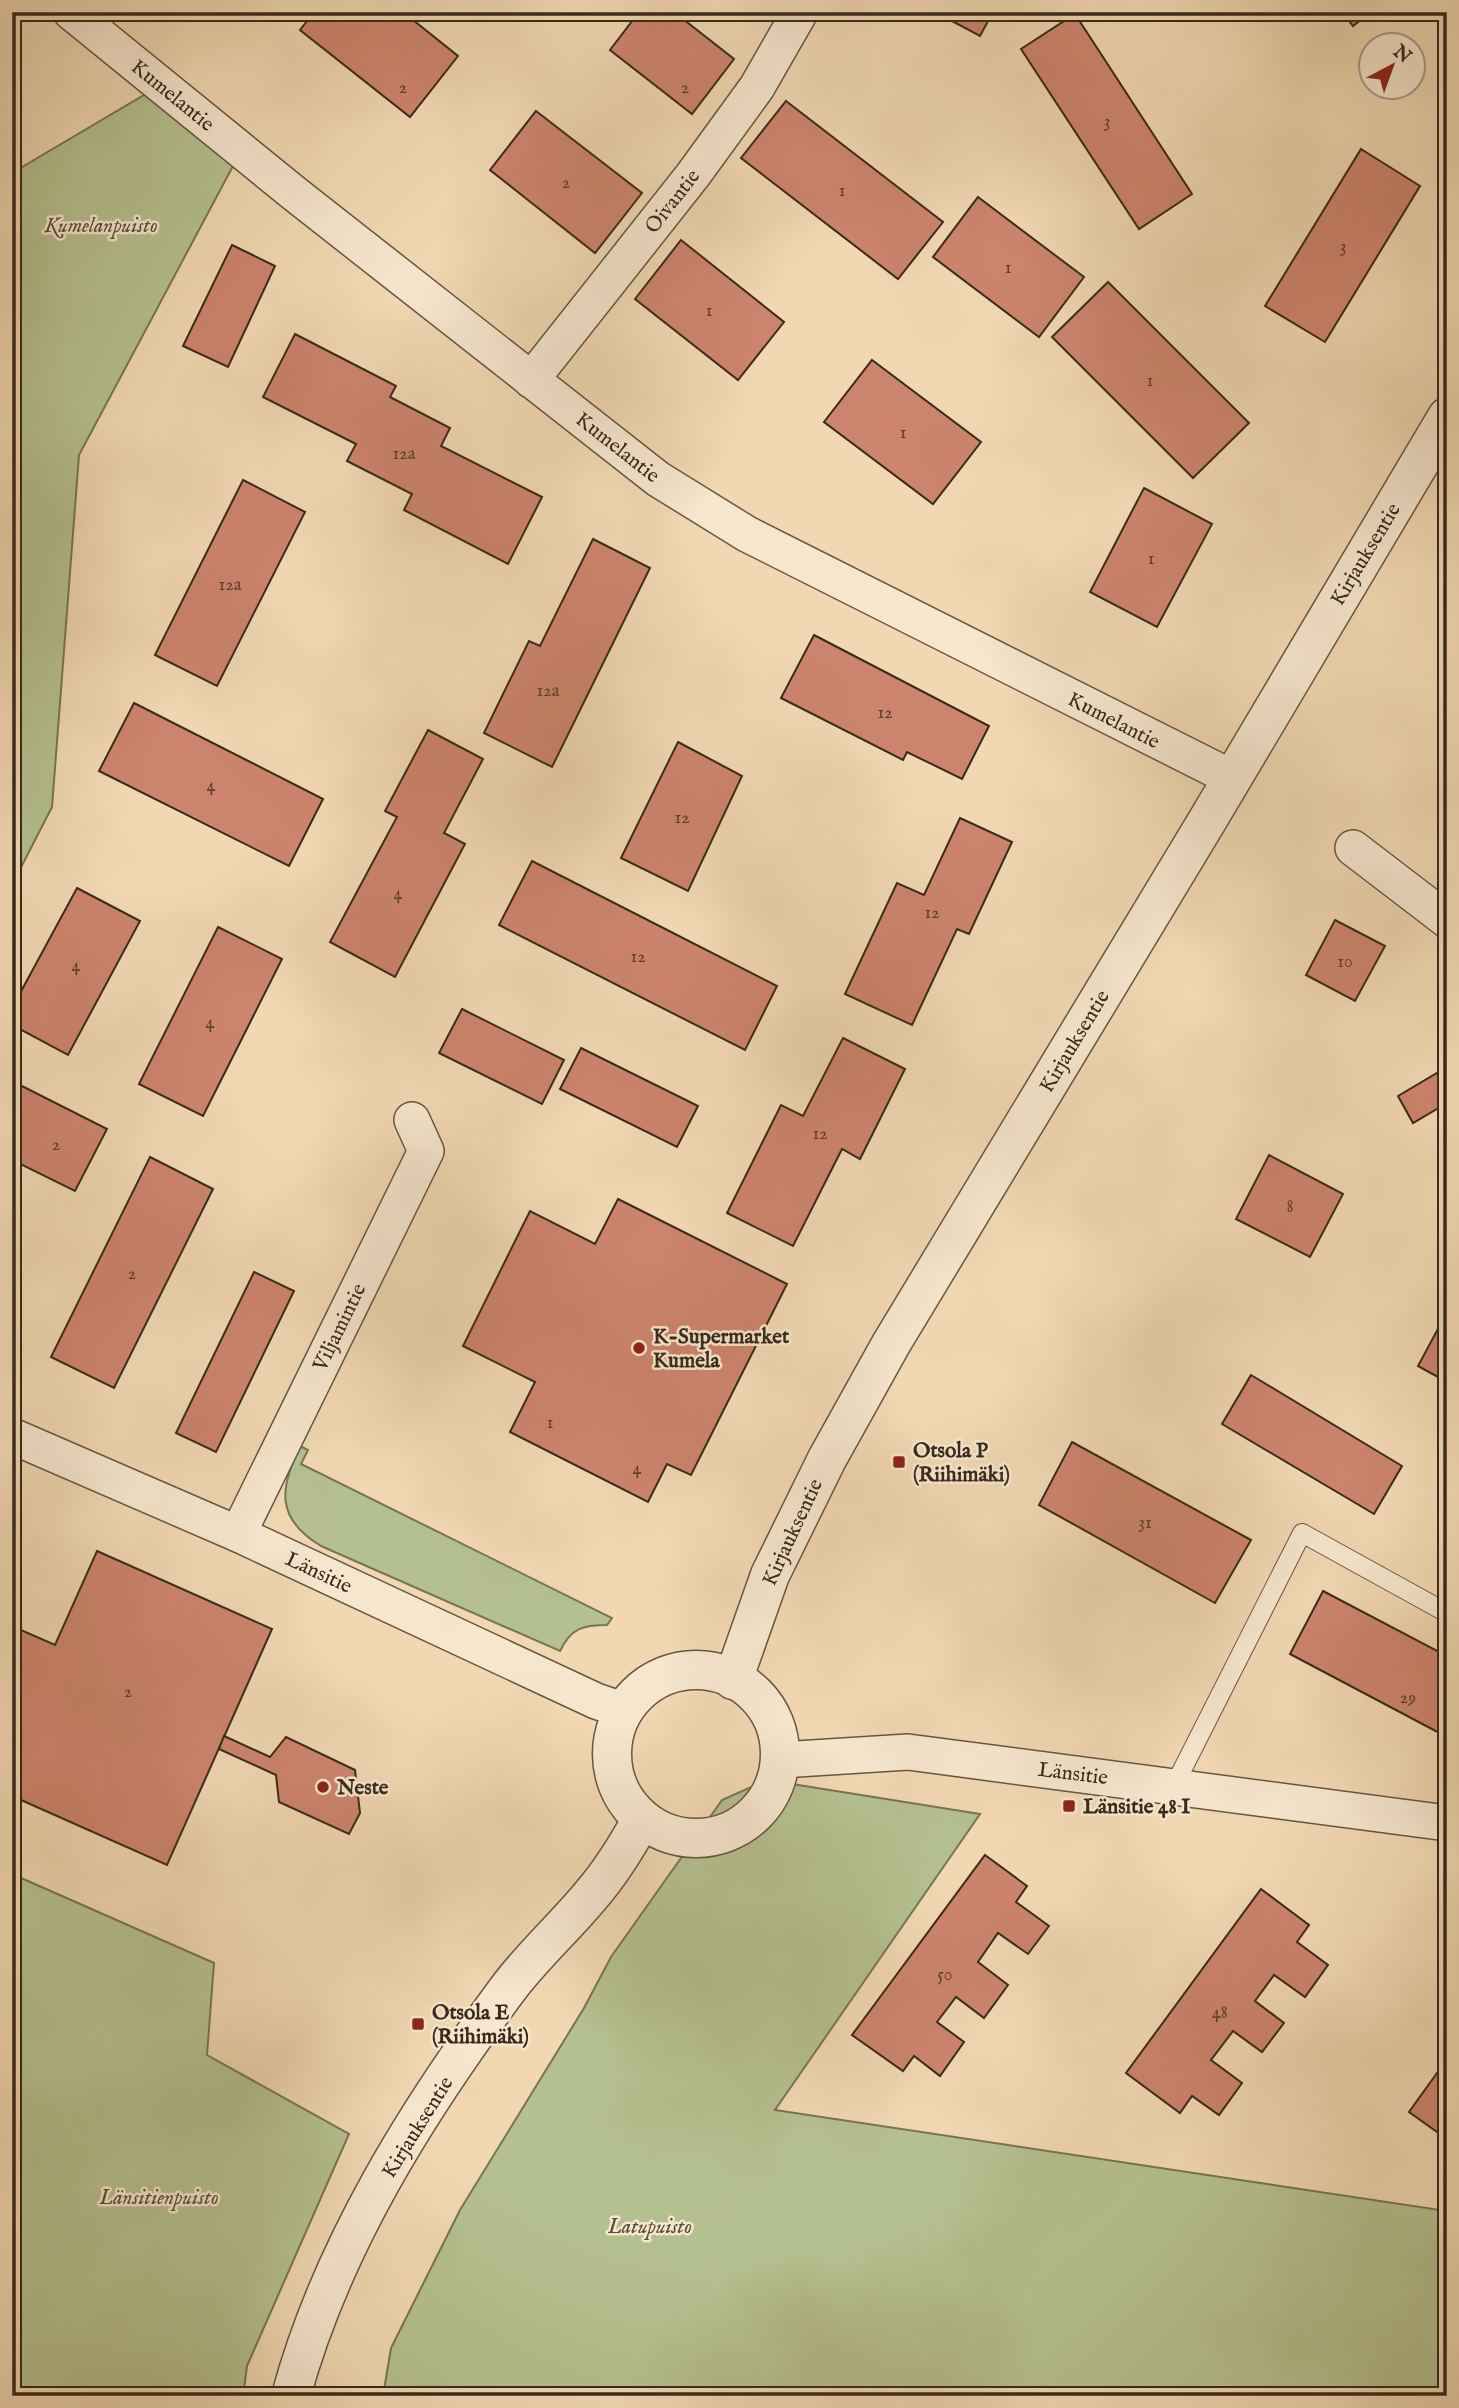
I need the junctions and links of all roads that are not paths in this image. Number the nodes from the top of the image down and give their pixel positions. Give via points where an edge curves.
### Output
1 (71, 12) edge
2 (800, 12) edge
3 (531, 380) junction
4 (1447, 417) edge
5 (1232, 778) junction
6 (1353, 848) dead end
7 (1447, 920) edge
8 (412, 1120) dead end
9 (12, 1436) edge
10 (238, 1534) junction
11 (1447, 1613) edge
12 (733, 1680) junction
13 (625, 1711) junction
14 (780, 1760) junction
15 (1174, 1786) junction
16 (642, 1819) junction
17 (1447, 1823) edge
18 (291, 2396) edge

1 - 3 street, Kumelantie
2 - 3 street, Oivantie via 757,87 693,175
3 - 5 street, Kumelantie via 658,479 747,534
4 - 5 street, Kirjauksentie
5 - 12 street, Kirjauksentie via 891,1344 827,1459 769,1575
6 - 7 street
8 - 10 street, Viljamintie via 426,1152
9 - 10 street, Länsitie
10 - 13 street, Länsitie
11 - 15 lane via 1302,1533
12 - 13 street via 702,1670 676,1672 652,1683
12 - 14 street via 750,1690 767,1710 778,1734
13 - 16 street via 612,1748 614,1775 625,1799
14 - 15 street, Länsitie via 908,1752
14 - 16 street via 775,1786 761,1808 741,1826 717,1836 691,1839
15 - 17 street, Länsitie
16 - 18 street, Kirjauksentie via 602,1882 508,1988 410,2131 346,2252 312,2328

